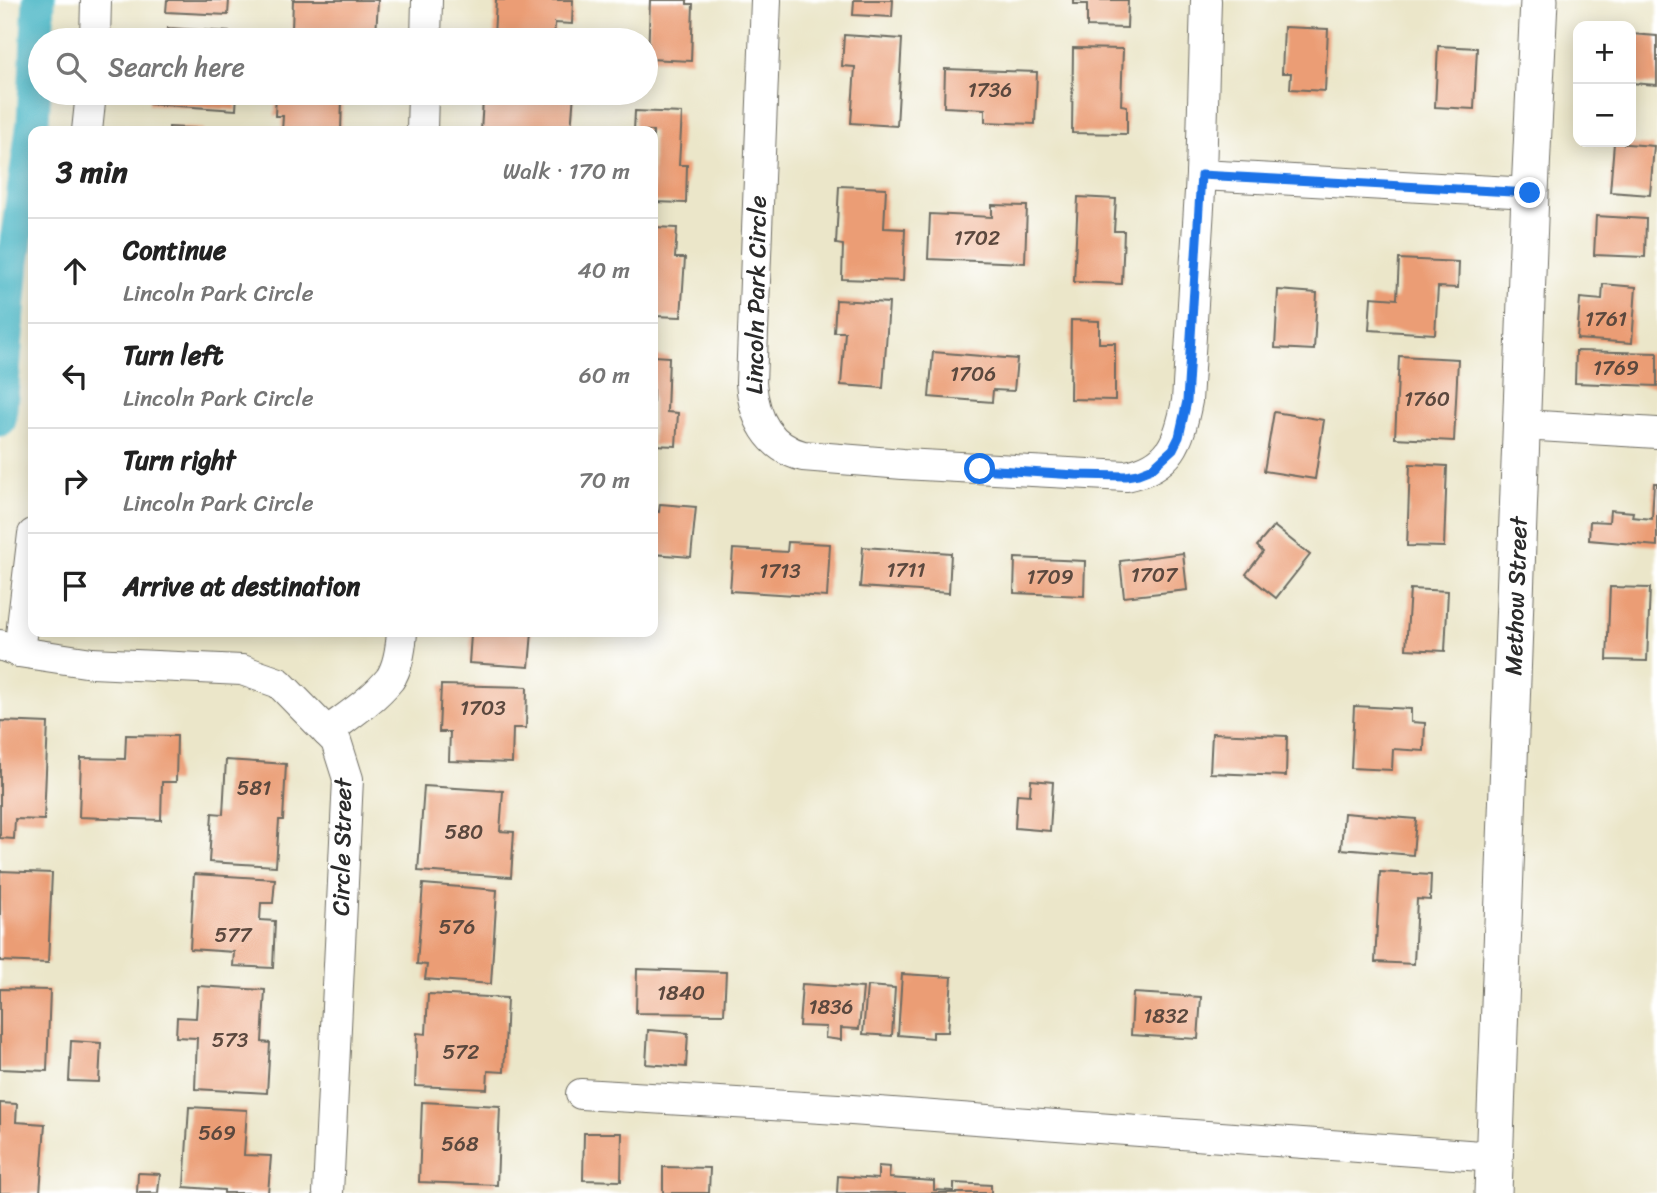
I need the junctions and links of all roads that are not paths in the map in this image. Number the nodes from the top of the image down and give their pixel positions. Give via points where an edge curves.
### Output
1 (96, 0) edge
2 (427, 0) edge
3 (766, 0) edge
4 (1206, 0) edge
5 (1539, 0) edge
6 (95, 28) edge
7 (426, 28) edge
8 (90, 105) edge
9 (423, 105) edge
10 (88, 126) edge
11 (422, 126) edge
12 (1201, 175) junction
13 (1530, 193) junction
14 (1522, 425) junction
15 (1657, 433) edge
16 (28, 558) edge
17 (402, 637) edge
18 (9, 649) edge
19 (327, 732) junction
20 (581, 1094) dead end
21 (1495, 1157) junction
22 (328, 1193) edge
23 (1493, 1193) edge

1 - 6 street
2 - 7 street
3 - 12 street, Lincoln Park Circle via 751,383 761,423 790,453 1076,475 1126,476 1151,469 1173,449 1187,401
4 - 12 street, Lincoln Park Circle
5 - 13 street, Methow Street
8 - 10 street
9 - 11 street
12 - 13 street
13 - 14 street, Methow Street
14 - 15 street
14 - 21 street, Methow Street
16 - 18 street
17 - 19 street via 391,677
18 - 19 street, Circle Street via 92,663 242,670 279,683
19 - 22 street, Circle Street via 336,741 348,779
20 - 21 street
21 - 23 street, Methow Street

